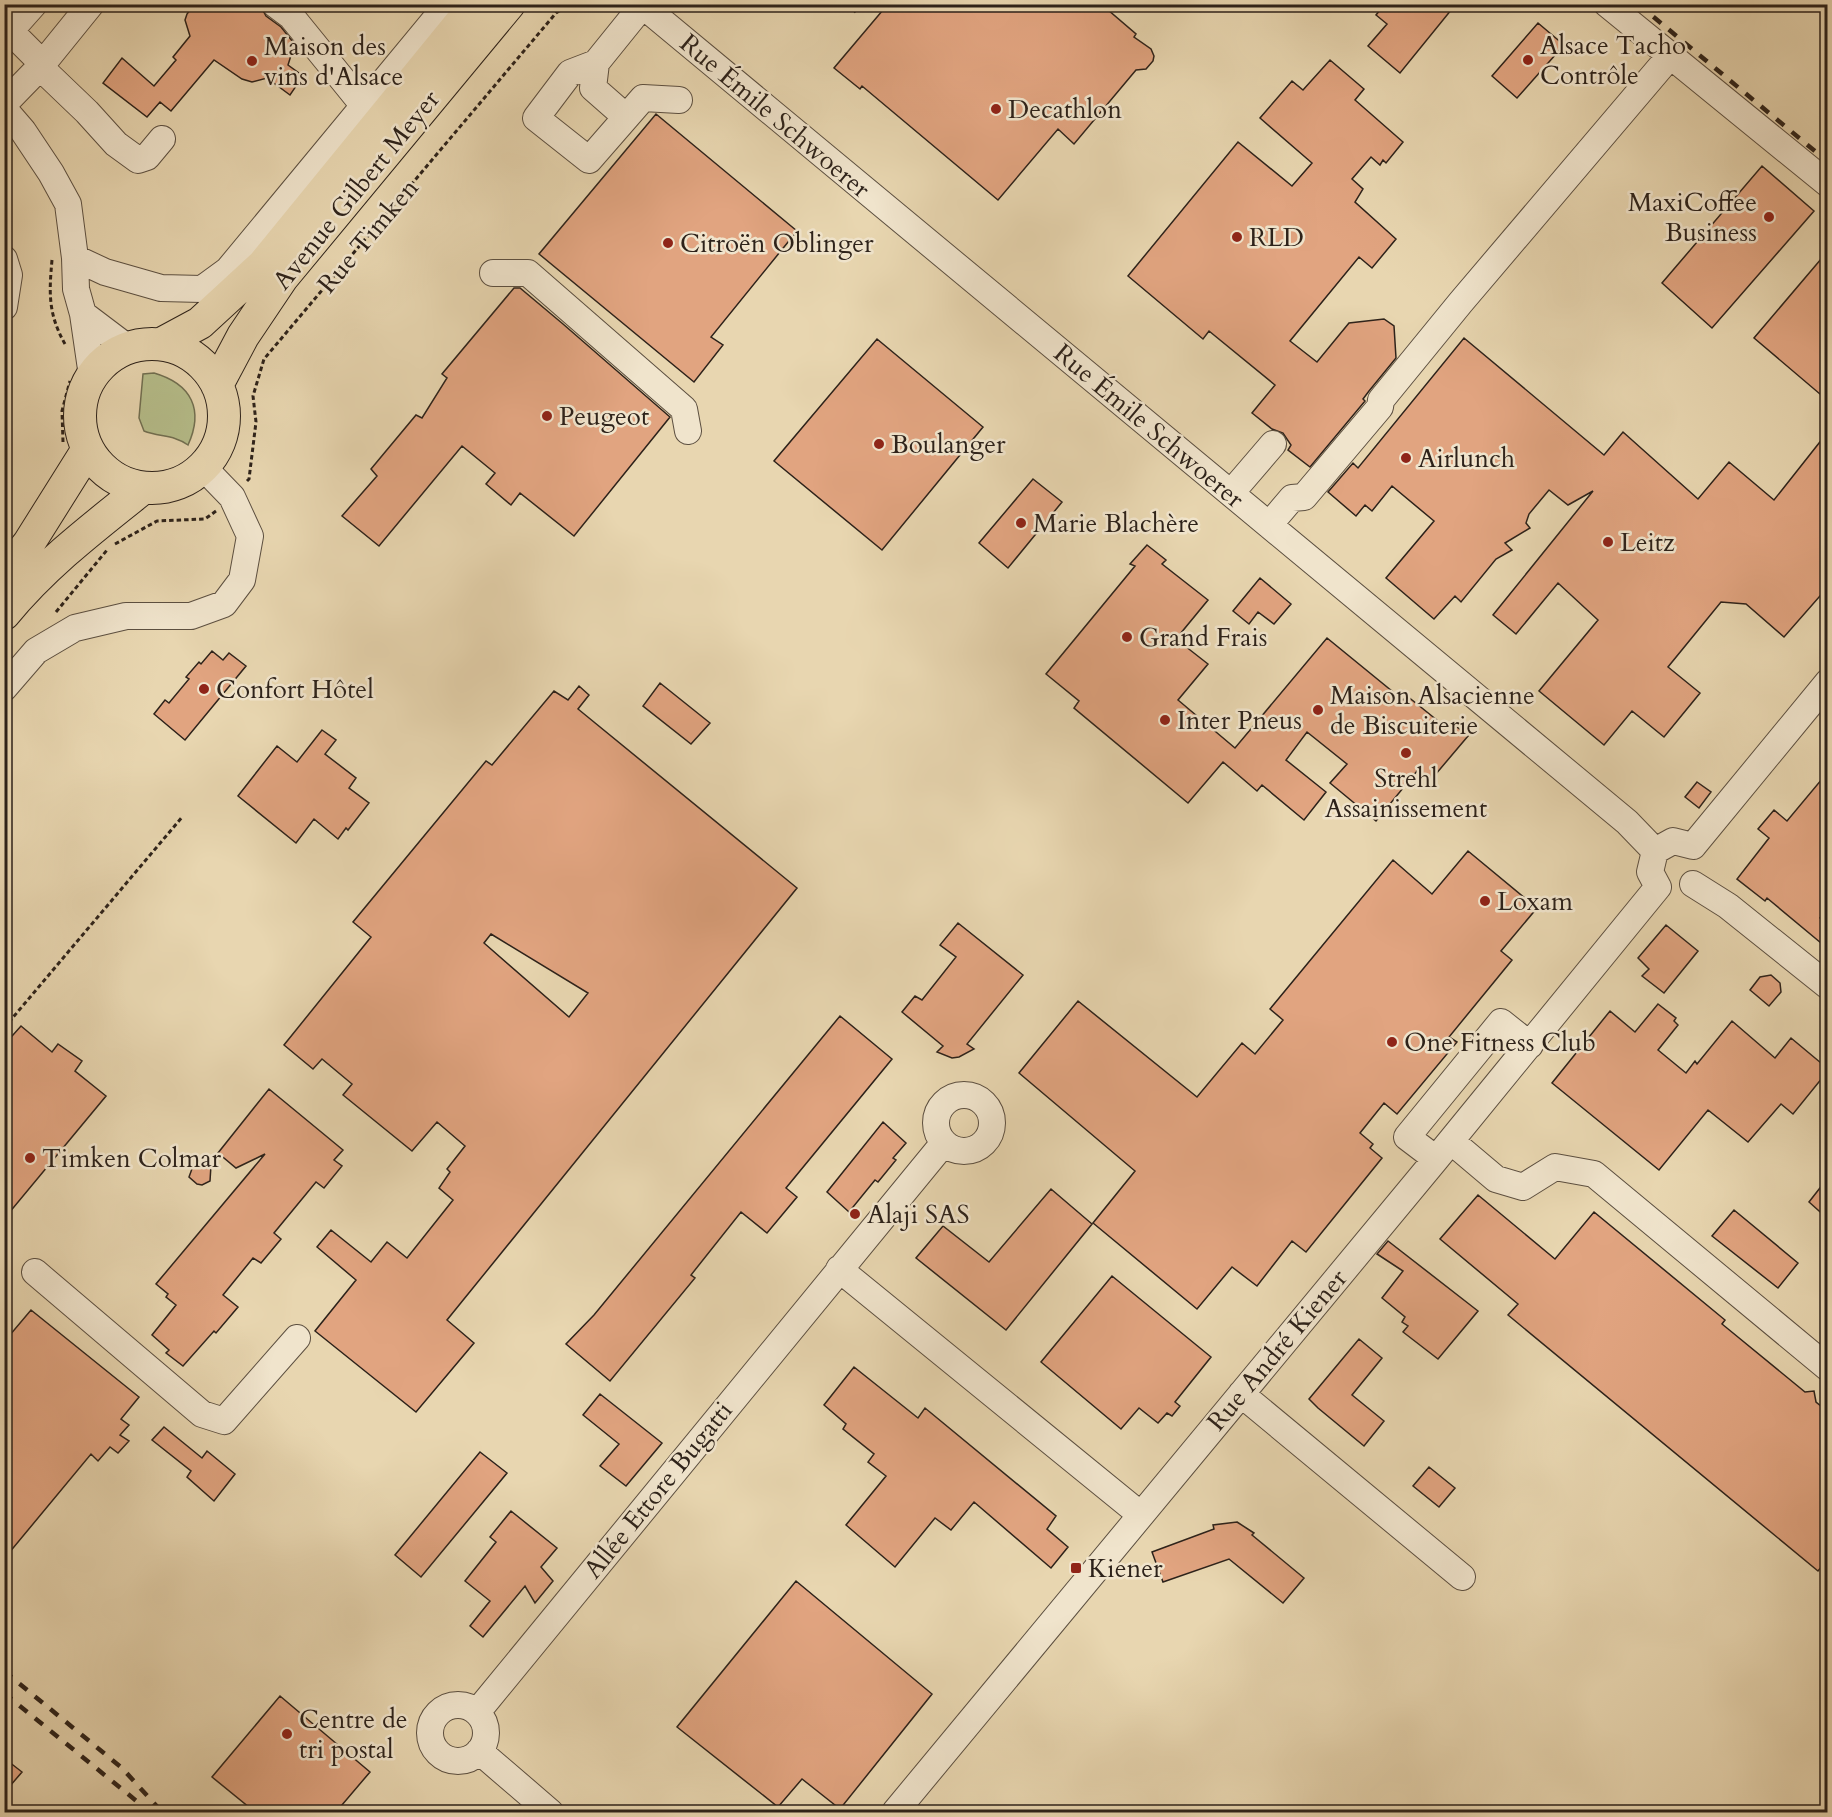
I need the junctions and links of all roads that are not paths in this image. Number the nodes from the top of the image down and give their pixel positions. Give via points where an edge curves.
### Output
1 (34, 4) edge
2 (91, 4) edge
3 (275, 4) edge
4 (447, 4) edge
5 (476, 4) edge
6 (509, 4) edge
7 (1607, 4) edge
8 (641, 5) edge
9 (1670, 56) junction
10 (596, 63) junction
11 (41, 65) junction
12 (679, 100) dead end
13 (4, 105) edge
14 (364, 106) junction
15 (4, 109) edge
16 (626, 117) junction
17 (162, 138) dead end
18 (1827, 184) edge
19 (64, 255) junction
20 (4, 259) edge
21 (494, 273) dead end
22 (4, 307) edge
23 (83, 314) junction
24 (160, 344) junction
25 (128, 348) junction
26 (81, 378) junction
27 (217, 385) junction
28 (688, 431) dead end
29 (1273, 444) dead end
30 (75, 449) junction
31 (203, 467) junction
32 (143, 488) junction
33 (1231, 493) junction
34 (1269, 525) junction
35 (4, 575) edge
36 (4, 614) edge
37 (1827, 682) edge
38 (4, 688) edge
39 (1693, 846) junction
40 (1655, 851) junction
41 (1693, 884) junction
42 (1658, 887) junction
43 (1827, 986) edge
44 (1530, 1045) junction
45 (943, 1144) dead end
46 (1444, 1150) junction
47 (839, 1269) junction
48 (35, 1272) dead end
49 (297, 1338) dead end
50 (1827, 1368) edge
51 (1241, 1394) junction
52 (1141, 1515) junction
53 (1462, 1577) dead end
54 (478, 1711) junction
55 (479, 1752) junction
56 (550, 1812) edge
57 (895, 1812) edge

1 - 11 street via 10,31
2 - 11 street
3 - 14 street via 291,16
4 - 14 street, Avenue Gilbert Meyer
5 - 24 main road, Avenue Gilbert Meyer via 263,265 200,323
6 - 27 main road, Avenue Gilbert Meyer via 282,278 243,336
7 - 9 street
8 - 10 street
8 - 33 street, Rue Émile Schwoerer
9 - 18 street
9 - 34 street via 1467,295 1304,497 1292,498
10 - 16 street via 593,88
10 - 16 street via 570,73 536,118 589,160
11 - 13 street
11 - 17 street via 116,144 138,160 147,157
12 - 16 street via 643,98
14 - 19 street, Avenue Gilbert Meyer via 228,270 202,289 161,288
15 - 19 street via 34,148 68,204
19 - 23 street
20 - 22 street via 9,275
21 - 28 street via 528,273 684,409
23 - 25 street
23 - 26 street
24 - 25 main road, Avenue Gilbert Meyer
24 - 27 main road, Avenue Gilbert Meyer via 193,356
25 - 26 main road, Avenue Gilbert Meyer
26 - 30 main road, Avenue Gilbert Meyer via 80,428
27 - 31 main road, Avenue Gilbert Meyer via 224,411 223,428 218,446
29 - 33 street
30 - 32 main road, Avenue Gilbert Meyer via 110,475
30 - 35 main road via 30,543
31 - 32 main road, Avenue Gilbert Meyer via 175,484
31 - 38 street via 232,497 250,536 242,580 224,604 191,616 126,616 75,628 36,651
32 - 36 main road via 67,549
33 - 34 street, Rue Émile Schwoerer
34 - 40 street, Rue Émile Schwoerer via 1627,822
37 - 39 street
39 - 40 street via 1672,841
39 - 41 street via 1699,865
40 - 42 street via 1650,872
41 - 42 street via 1677,892
41 - 43 street via 1728,906
42 - 44 street, Rue André Kiener
44 - 46 street, Rue André Kiener
44 - 46 street via 1501,1022 1407,1137
45 - 47 street, Allée Ettore Bugatti
46 - 50 street via 1496,1179 1523,1187 1555,1167 1594,1174
46 - 51 street, Rue André Kiener
47 - 52 street
47 - 54 street, Allée Ettore Bugatti
48 - 49 street via 202,1414 224,1421
51 - 52 street, Rue André Kiener
51 - 53 street
52 - 57 street, Rue André Kiener
54 - 55 street via 487,1725 486,1743
54 - 55 street via 460,1703 442,1708 431,1723 430,1742 441,1756 458,1762
55 - 56 street

